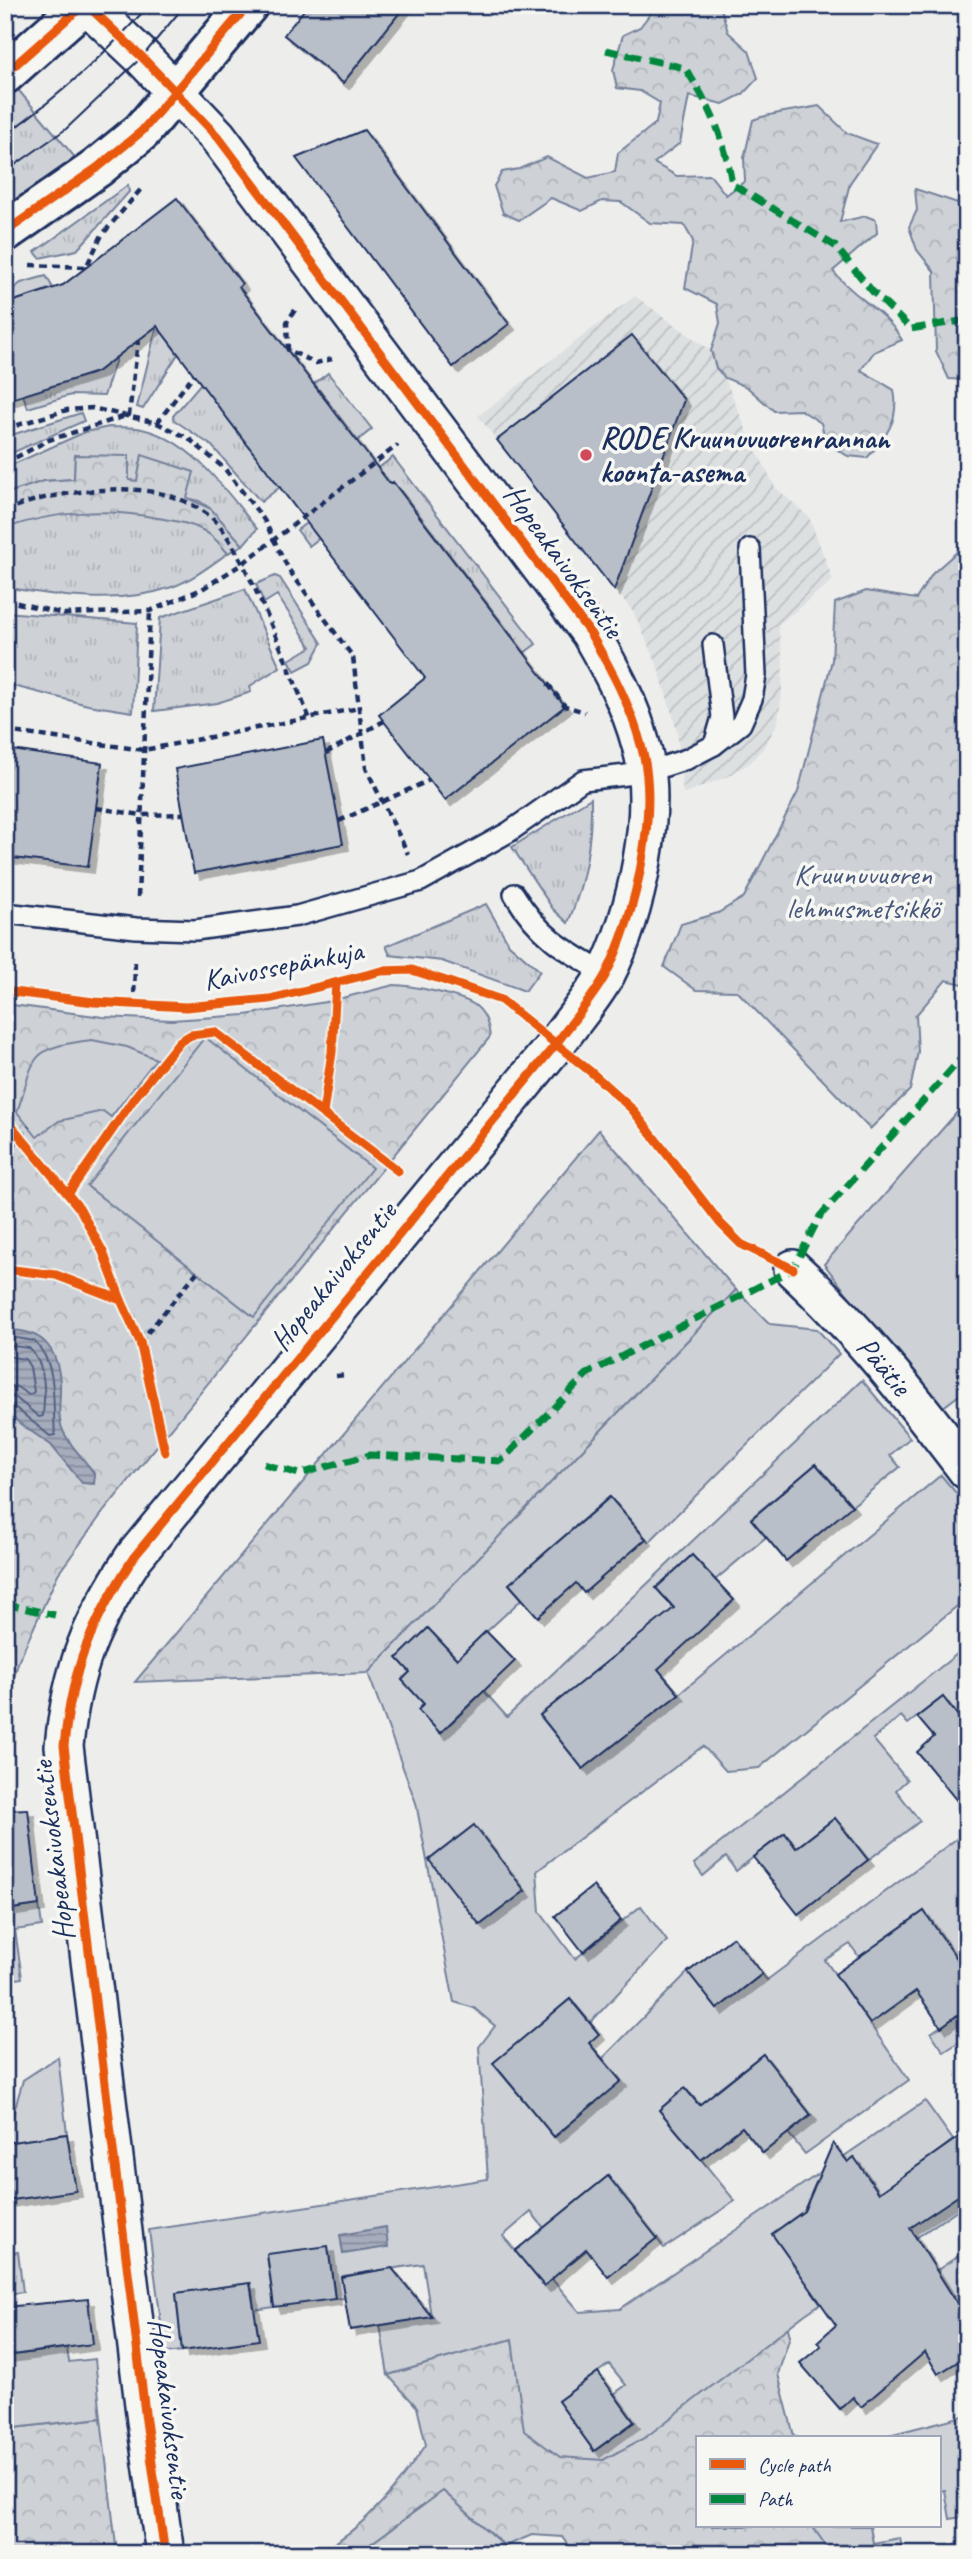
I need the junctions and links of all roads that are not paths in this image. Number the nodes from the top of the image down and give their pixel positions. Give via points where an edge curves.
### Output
1 (85, 5) edge
2 (248, 5) edge
3 (5, 74) edge
4 (177, 92) junction
5 (12, 247) edge
6 (750, 549) dead end
7 (713, 645) dead end
8 (714, 746) junction
9 (644, 773) junction
10 (514, 894) dead end
11 (5, 914) edge
12 (606, 974) junction
13 (793, 1269) dead end
14 (967, 1470) edge
15 (165, 2554) edge

1 - 3 street
1 - 4 street, Hopeakaivoksentie
2 - 4 street
4 - 5 street via 142,131
4 - 9 street, Hopeakaivoksentie via 218,137 590,633 623,692 642,748
6 - 8 lane via 752,699 741,724
7 - 8 lane via 722,718
8 - 9 lane
9 - 11 lane via 583,780 509,832 421,881 297,916 195,930 136,929
9 - 12 street, Hopeakaivoksentie via 648,813 636,896
10 - 12 lane via 548,939
12 - 15 street, Hopeakaivoksentie via 556,1044 134,1557 108,1598 79,1660 64,1746
13 - 14 street, Päätie via 876,1355

